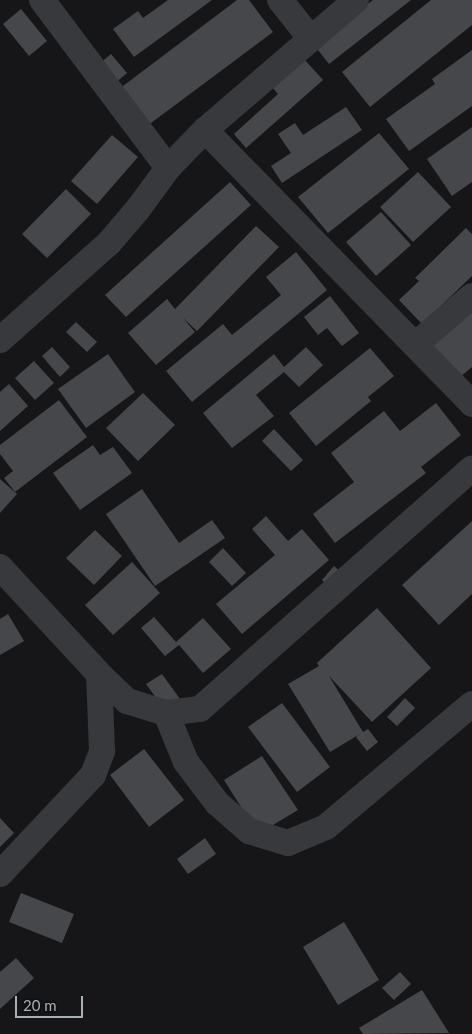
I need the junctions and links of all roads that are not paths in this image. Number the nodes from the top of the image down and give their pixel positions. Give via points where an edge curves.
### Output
1 (42, 0) edge
2 (280, 0) edge
3 (356, 0) edge
4 (310, 39) junction
5 (204, 130) junction
6 (168, 168) junction
7 (472, 296) edge
8 (0, 340) edge
9 (415, 345) junction
10 (472, 404) edge
11 (472, 468) edge
12 (0, 567) edge
13 (99, 674) junction
14 (472, 704) edge
15 (166, 713) junction
16 (0, 874) edge

1 - 6 street
2 - 4 street
3 - 4 street
4 - 5 street
5 - 6 street
5 - 9 street
6 - 8 street via 109,243
7 - 9 street
9 - 10 street
11 - 15 street via 200,709
12 - 13 street
13 - 15 street via 127,700
13 - 16 street via 102,751 93,776
14 - 15 street via 326,827 288,843 249,831 217,804 186,762

